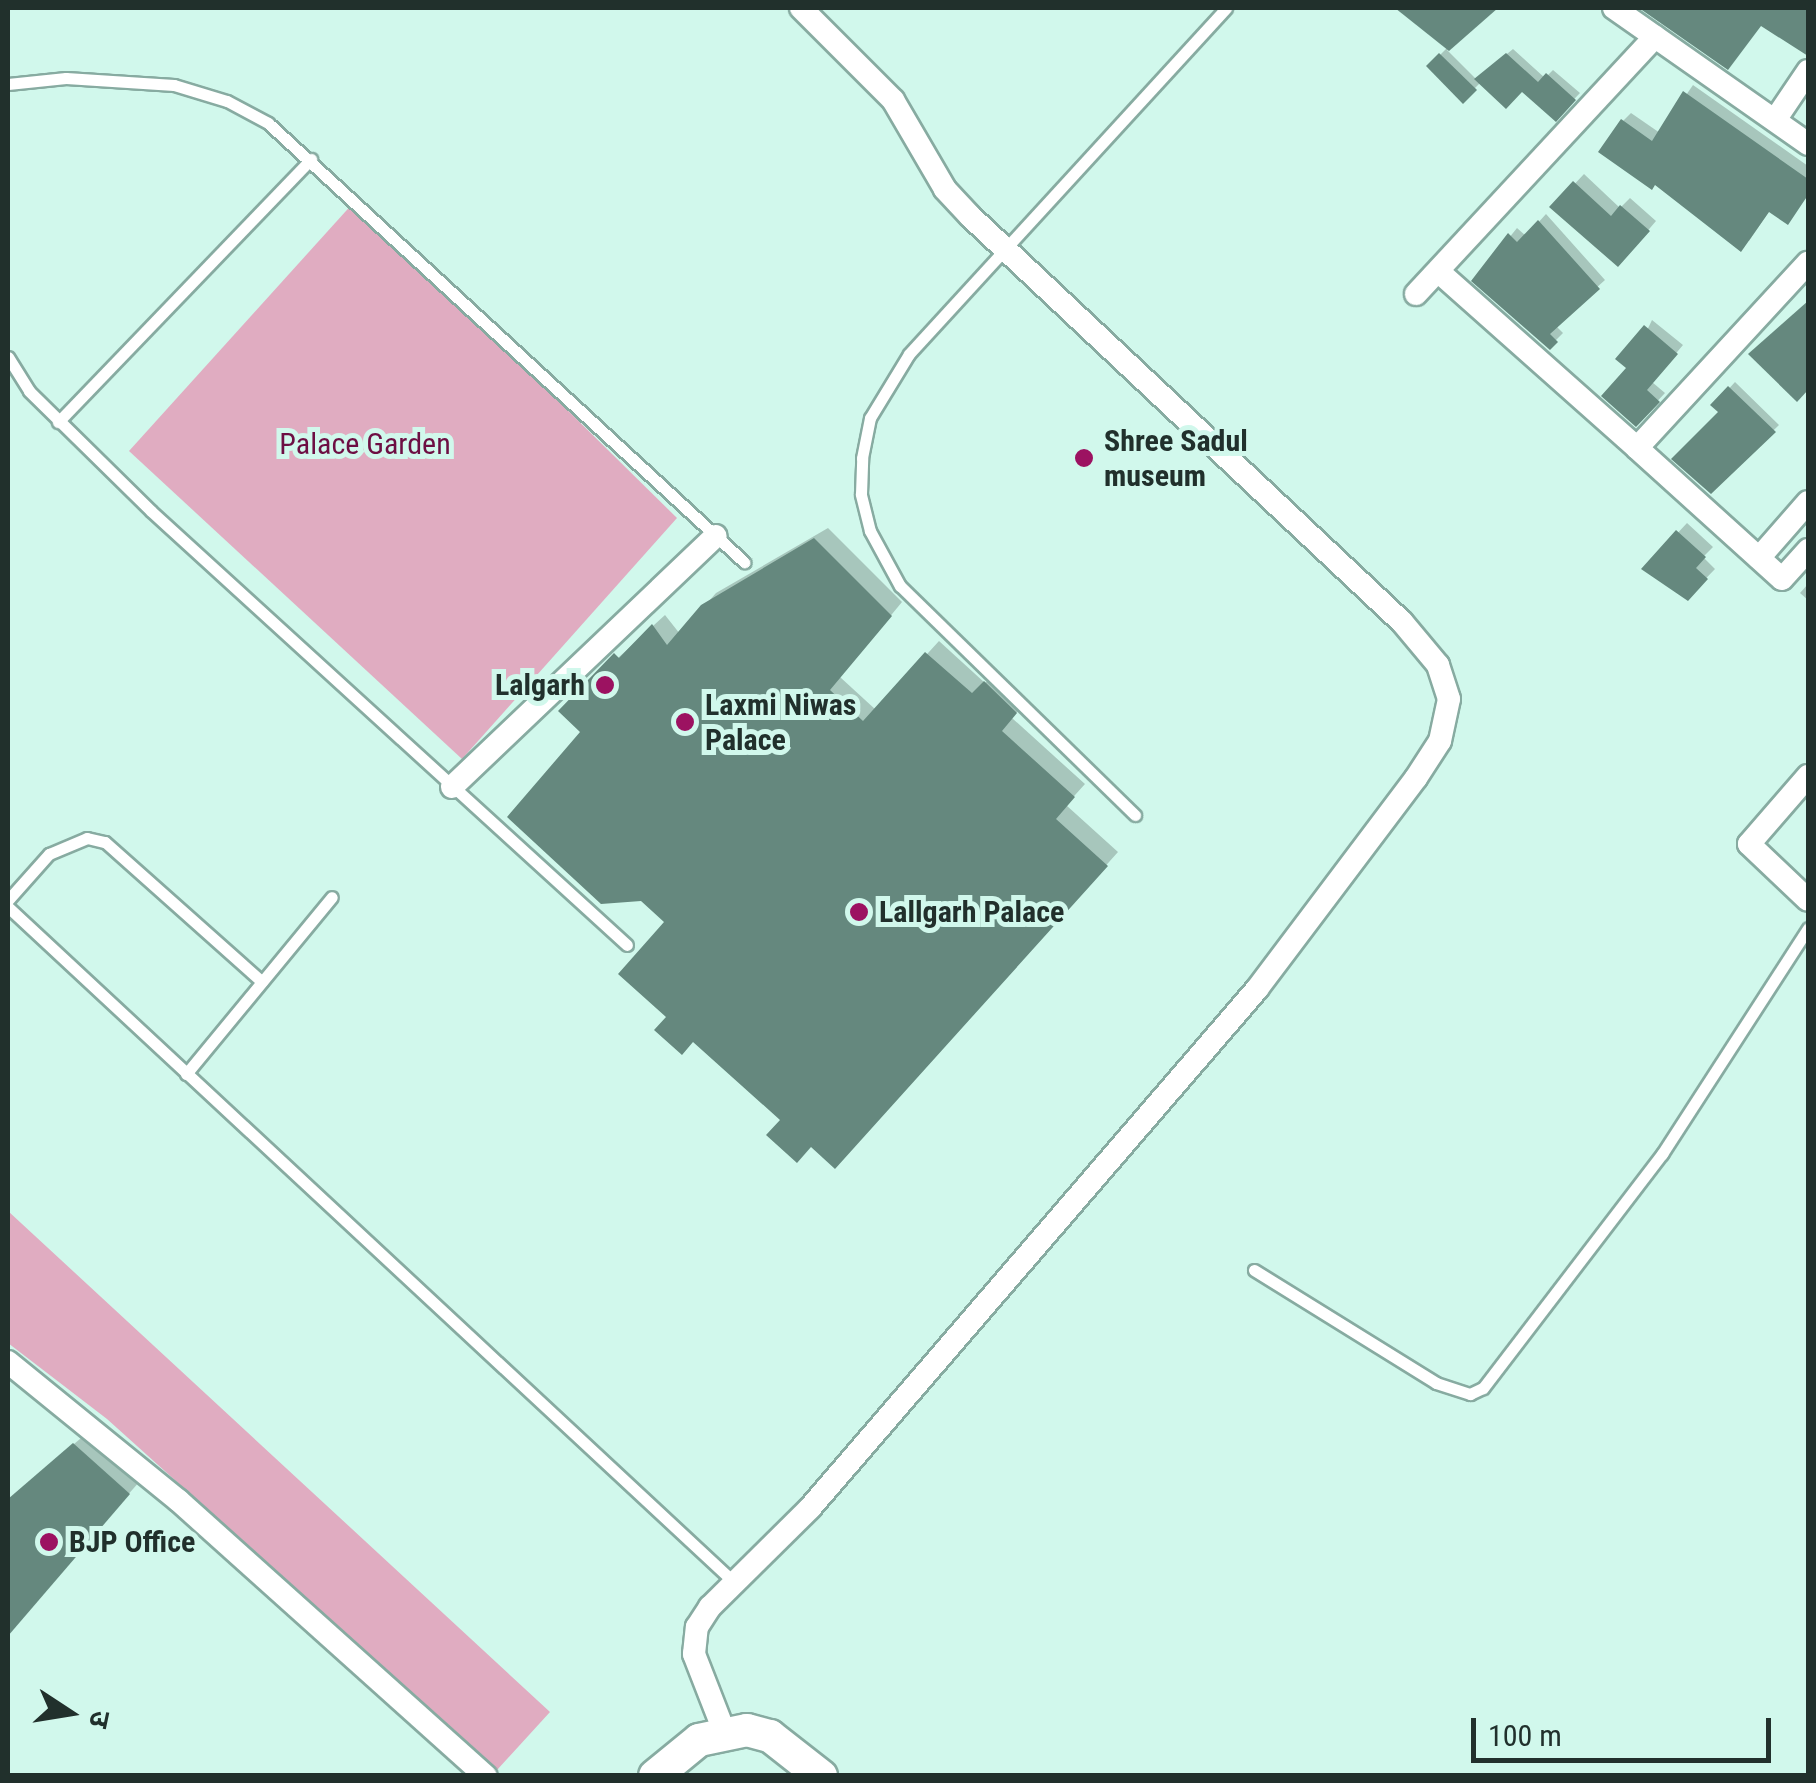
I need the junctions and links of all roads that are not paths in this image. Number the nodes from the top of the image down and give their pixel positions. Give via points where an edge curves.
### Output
1 (801, 8) edge
2 (1226, 8) edge
3 (1614, 8) edge
4 (1655, 37) junction
5 (1808, 71) edge
6 (8, 84) edge
7 (1774, 120) junction
8 (1808, 144) edge
9 (311, 159) junction
10 (1003, 247) junction
11 (1808, 263) edge
12 (1439, 272) junction
13 (1416, 294) dead end
14 (8, 357) edge
15 (58, 422) junction
16 (1637, 448) junction
17 (1808, 502) edge
18 (716, 536) junction
19 (1808, 550) edge
20 (1759, 558) junction
21 (744, 562) dead end
22 (1808, 776) edge
23 (452, 787) junction
24 (1135, 815) dead end
25 (332, 897) dead end
26 (1808, 900) edge
27 (8, 903) edge
28 (1808, 928) edge
29 (627, 945) dead end
30 (262, 982) junction
31 (186, 1074) junction
32 (1254, 1270) dead end
33 (8, 1362) edge
34 (735, 1583) junction
35 (724, 1731) junction
36 (486, 1776) edge
37 (655, 1776) edge
38 (688, 1776) edge
39 (794, 1776) edge
40 (820, 1776) edge

1 - 10 street via 892,100 945,189
2 - 10 lane
3 - 4 street
4 - 7 street
4 - 12 street
5 - 7 street
6 - 9 lane via 102,78 174,86 240,108
7 - 8 street
9 - 15 lane
9 - 18 lane
10 - 24 lane via 880,395 870,418 861,494 881,559 900,586
10 - 34 street via 1402,622 1438,665 1449,699 1440,741 1416,778 1257,989 810,1508
11 - 16 street
12 - 13 street
12 - 16 street
14 - 15 lane
15 - 23 lane
16 - 20 street
17 - 20 street
18 - 21 lane
18 - 23 street
19 - 20 street via 1782,579
22 - 26 street via 1749,844
23 - 29 lane
25 - 30 lane
27 - 30 lane via 68,843 105,842
27 - 31 lane
28 - 32 lane via 1662,1154 1483,1388 1470,1394 1436,1383
30 - 31 lane
31 - 34 lane
33 - 36 street via 179,1501
34 - 35 street via 697,1628 694,1654
35 - 37 street via 698,1740
35 - 40 street via 770,1736
38 - 39 street via 707,1757 743,1747 762,1751

